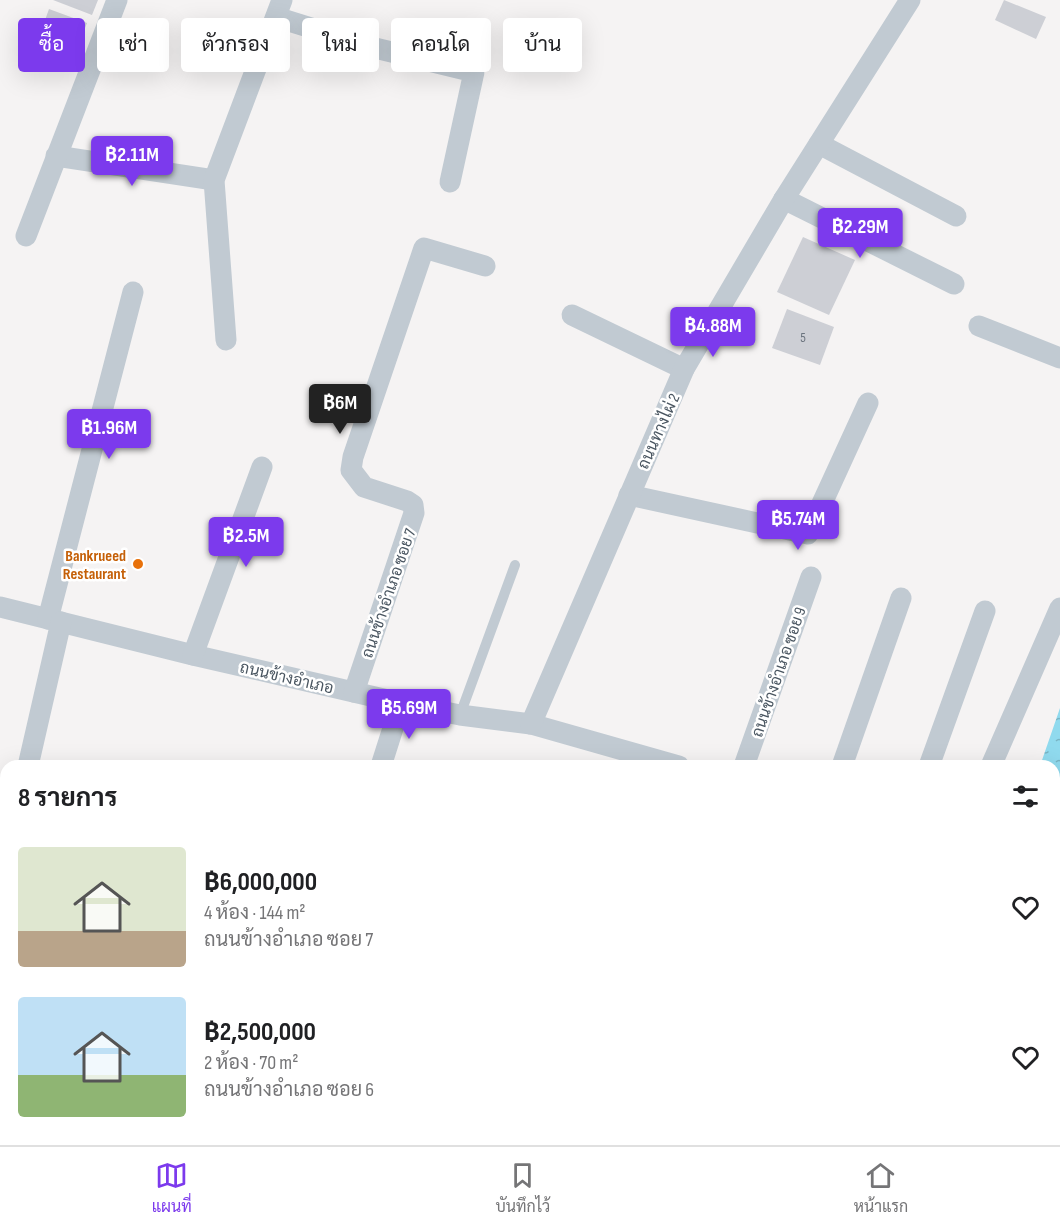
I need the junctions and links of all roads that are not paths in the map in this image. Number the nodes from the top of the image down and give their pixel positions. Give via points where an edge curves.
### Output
1 (117, 0) edge
2 (910, 0) edge
3 (279, 8) edge
4 (819, 144) junction
5 (56, 156) junction
6 (214, 180) junction
7 (450, 182) dead end
8 (784, 199) junction
9 (956, 216) dead end
10 (26, 236) dead end
11 (485, 266) dead end
12 (954, 284) dead end
13 (133, 292) dead end
14 (572, 315) dead end
15 (979, 326) dead end
16 (225, 340) dead end
17 (1060, 358) edge
18 (684, 369) junction
19 (868, 403) dead end
20 (262, 467) dead end
21 (629, 495) junction
22 (515, 565) dead end
23 (811, 577) dead end
24 (901, 598) dead end
25 (0, 607) edge
26 (1060, 608) edge
27 (985, 611) dead end
28 (55, 620) junction
29 (193, 655) junction
30 (354, 692) junction
31 (400, 703) junction
32 (460, 715) junction
33 (531, 724) junction
34 (29, 760) edge
35 (383, 760) edge
36 (658, 760) edge
37 (746, 760) edge
38 (844, 760) edge
39 (931, 760) edge
40 (994, 760) edge

1 - 5 street
2 - 4 street, ถนนทางไผ่ 2
3 - 6 street
3 - 7 street via 375,48 474,72
4 - 8 street, ถนนทางไผ่ 2
4 - 9 street
5 - 6 street
5 - 10 street
6 - 16 street
8 - 12 street
8 - 18 street, ถนนทางไผ่ 2
11 - 30 street, ถนนข้างอำเภอ ซอย 7 via 424,248 353,457 351,470 364,487 407,501 413,505 414,513
13 - 28 street
14 - 18 street
15 - 17 street
18 - 21 street, ถนนทางไผ่ 2
19 - 21 street via 808,534
20 - 29 street
21 - 33 street, ถนนทางไผ่ 2
22 - 32 lane
23 - 37 street, ถนนข้างอำเภอ ซอย 9
24 - 38 street
25 - 28 street, ถนนข้างอำเภอ
26 - 40 street
27 - 39 street
28 - 29 street, ถนนข้างอำเภอ
28 - 34 street
29 - 30 street, ถนนข้างอำเภอ
30 - 31 street, ถนนข้างอำเภอ
31 - 32 street, ถนนข้างอำเภอ
31 - 35 street
32 - 33 street, ถนนข้างอำเภอ
33 - 36 street, ถนนข้างอำเภอ

